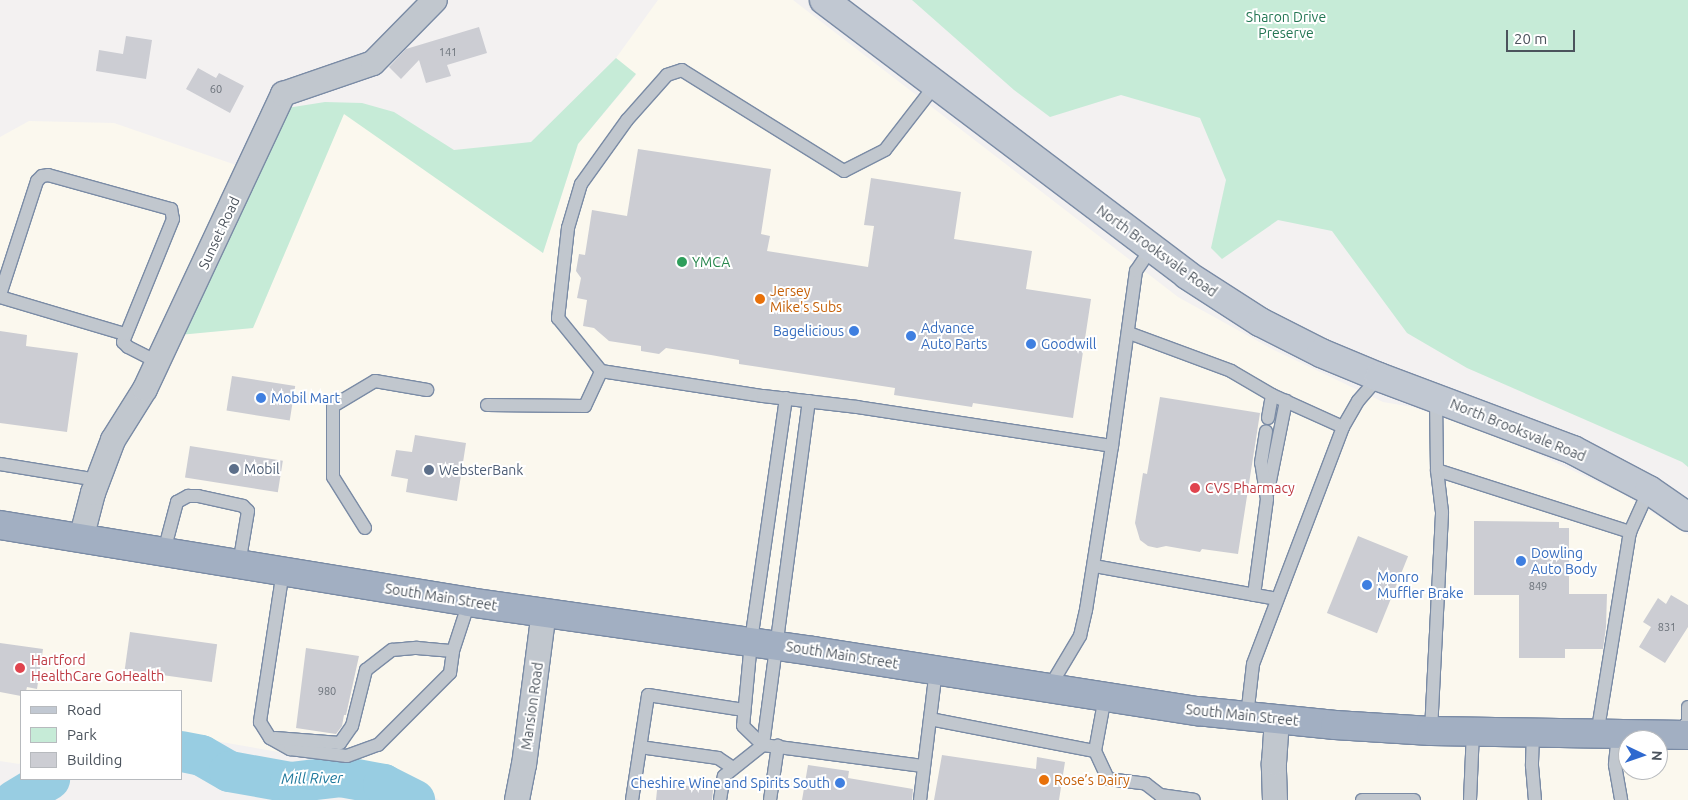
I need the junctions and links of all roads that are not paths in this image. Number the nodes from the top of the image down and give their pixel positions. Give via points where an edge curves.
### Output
1 (435, 0) edge
2 (824, 0) edge
3 (936, 84) junction
4 (1151, 249) junction
5 (0, 296) edge
6 (1129, 333) junction
7 (124, 334) junction
8 (158, 362) junction
9 (601, 371) junction
10 (1379, 377) junction
11 (427, 390) dead end
12 (1272, 395) junction
13 (1436, 397) junction
14 (786, 398) junction
15 (810, 401) junction
16 (1286, 401) junction
17 (487, 405) dead end
18 (1343, 427) junction
19 (1112, 446) junction
20 (0, 464) edge
21 (1437, 470) junction
22 (98, 480) junction
23 (1649, 490) junction
24 (1266, 499) junction
25 (1688, 517) edge
26 (0, 525) edge
27 (365, 528) dead end
28 (1630, 532) junction
29 (81, 538) junction
30 (164, 551) junction
31 (239, 564) junction
32 (1094, 566) junction
33 (283, 571) junction
34 (1254, 595) junction
35 (1277, 599) junction
36 (469, 602) junction
37 (544, 612) junction
38 (764, 644) junction
39 (453, 651) junction
40 (936, 670) junction
41 (1049, 688) junction
42 (1105, 697) junction
43 (1688, 707) edge
44 (744, 710) junction
45 (1247, 716) junction
46 (930, 719) junction
47 (1277, 719) junction
48 (1431, 731) junction
49 (1473, 732) junction
50 (1533, 734) junction
51 (1608, 735) junction
52 (1687, 736) edge
53 (270, 738) junction
54 (763, 745) junction
55 (778, 746) junction
56 (640, 747) junction
57 (1095, 751) junction
58 (923, 766) junction
59 (733, 768) junction
60 (517, 800) edge
61 (632, 800) edge
62 (720, 800) edge
63 (770, 800) edge
64 (920, 800) edge
65 (1194, 800) edge
66 (1275, 800) edge
67 (1362, 800) edge
68 (1414, 800) edge
69 (1470, 800) edge
70 (1535, 800) edge
71 (1621, 800) edge

1 - 8 street, Sunset Road via 373,64 283,94
2 - 3 main road, North Brooksvale Road
3 - 4 main road, North Brooksvale Road
3 - 9 lane via 886,150 844,171 682,70 667,75 627,120 581,184 568,228 558,318
4 - 6 lane via 1136,271
4 - 10 main road, North Brooksvale Road via 1260,322 1321,353
5 - 7 lane
5 - 7 lane via 37,181 42,176 162,205 171,209 173,218
6 - 12 lane via 1231,371
6 - 19 lane
7 - 8 lane via 123,342 128,347
8 - 22 street, Sunset Road via 113,440
9 - 14 lane
9 - 17 lane via 585,406
10 - 13 main road, North Brooksvale Road
10 - 18 lane via 1358,401
11 - 27 lane via 375,381 333,406 333,477
12 - 16 lane
12 - 24 lane via 1261,463
13 - 21 lane
13 - 23 main road, North Brooksvale Road via 1572,450
14 - 15 lane
14 - 38 lane
15 - 19 lane
15 - 38 lane
16 - 18 lane
16 - 24 lane
18 - 35 lane
19 - 32 lane
20 - 22 lane
21 - 28 lane
21 - 48 lane via 1442,512
22 - 29 street, Sunset Road
23 - 25 main road, North Brooksvale Road
23 - 28 lane
24 - 34 lane
26 - 29 highway, South Main Street
28 - 51 lane
29 - 30 highway, South Main Street
30 - 31 highway, South Main Street
30 - 31 lane via 177,502 188,496 198,496 243,506 248,510
31 - 33 highway, South Main Street
32 - 34 lane
32 - 41 lane via 1080,636
33 - 36 highway, South Main Street
33 - 53 lane via 260,722
34 - 35 lane
35 - 45 lane via 1253,664
36 - 37 highway, South Main Street
36 - 39 lane
37 - 38 highway, South Main Street
37 - 60 street, Mansion Road
38 - 40 highway, South Main Street
38 - 44 lane
38 - 54 lane
39 - 53 lane via 450,673 378,745 347,756 290,749
39 - 53 lane via 392,650 366,670 352,726 340,743
40 - 41 highway, South Main Street
40 - 46 lane
41 - 42 highway, South Main Street
42 - 45 highway, South Main Street
42 - 57 lane
43 - 52 lane
44 - 54 lane via 743,726
44 - 56 lane via 648,695
45 - 47 highway, South Main Street
46 - 57 lane
46 - 58 lane
47 - 48 highway, South Main Street
47 - 66 street
48 - 49 highway, South Main Street
49 - 50 highway, South Main Street
49 - 69 lane
50 - 51 highway, South Main Street
50 - 70 lane
51 - 52 highway, South Main Street
51 - 71 lane
54 - 55 lane
54 - 59 lane
55 - 58 lane
55 - 63 lane
56 - 59 lane via 718,758
56 - 61 lane
57 - 65 lane via 1108,779 1146,784 1160,795
58 - 64 lane
59 - 62 lane via 724,776
67 - 68 lane

